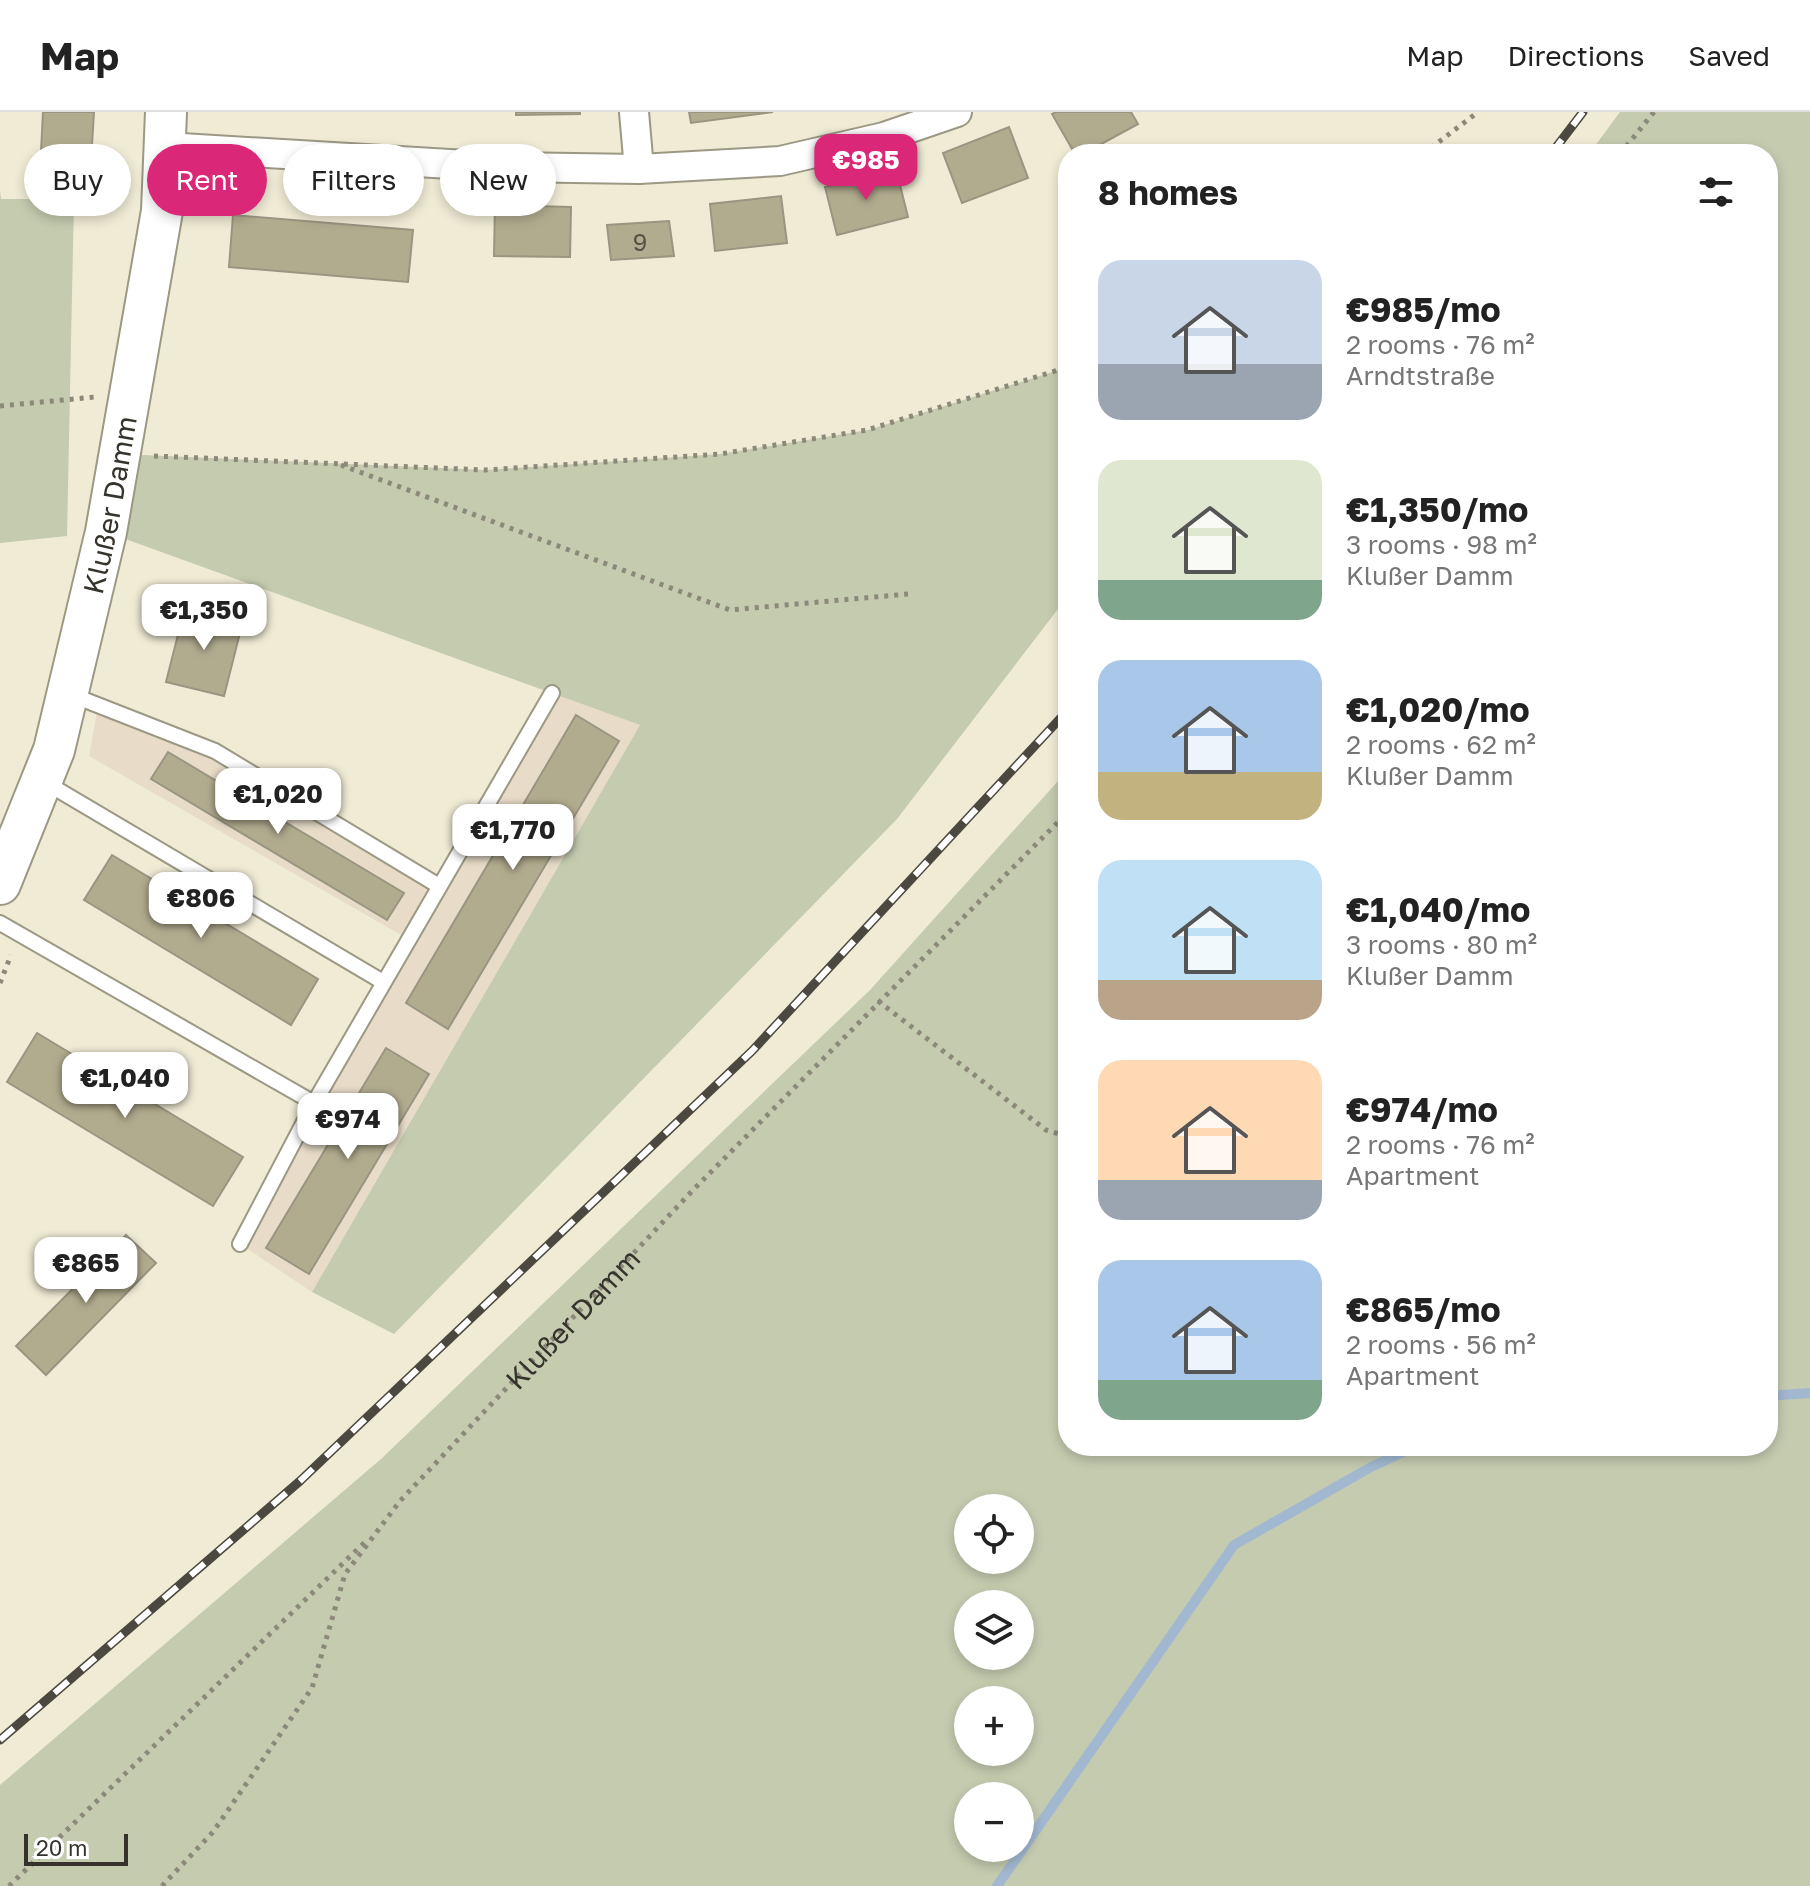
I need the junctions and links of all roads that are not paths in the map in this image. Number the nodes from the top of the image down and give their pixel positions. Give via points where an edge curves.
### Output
1 (634, 112) edge
2 (957, 112) edge
3 (166, 130) edge
4 (639, 169) junction
5 (552, 693) dead end
6 (68, 694) junction
7 (42, 781) junction
8 (4, 865) edge
9 (439, 886) junction
10 (0, 923) edge
11 (383, 982) junction
12 (314, 1103) junction
13 (240, 1244) dead end

1 - 4 street
2 - 4 street via 884,137 780,161
3 - 4 street via 500,167
3 - 6 main road, Klußer Damm via 162,211 106,532
5 - 9 lane
6 - 7 main road, Klußer Damm
6 - 9 lane via 215,751
7 - 8 main road, Klußer Damm
7 - 11 lane
9 - 11 lane
10 - 12 lane
11 - 12 lane
12 - 13 lane

